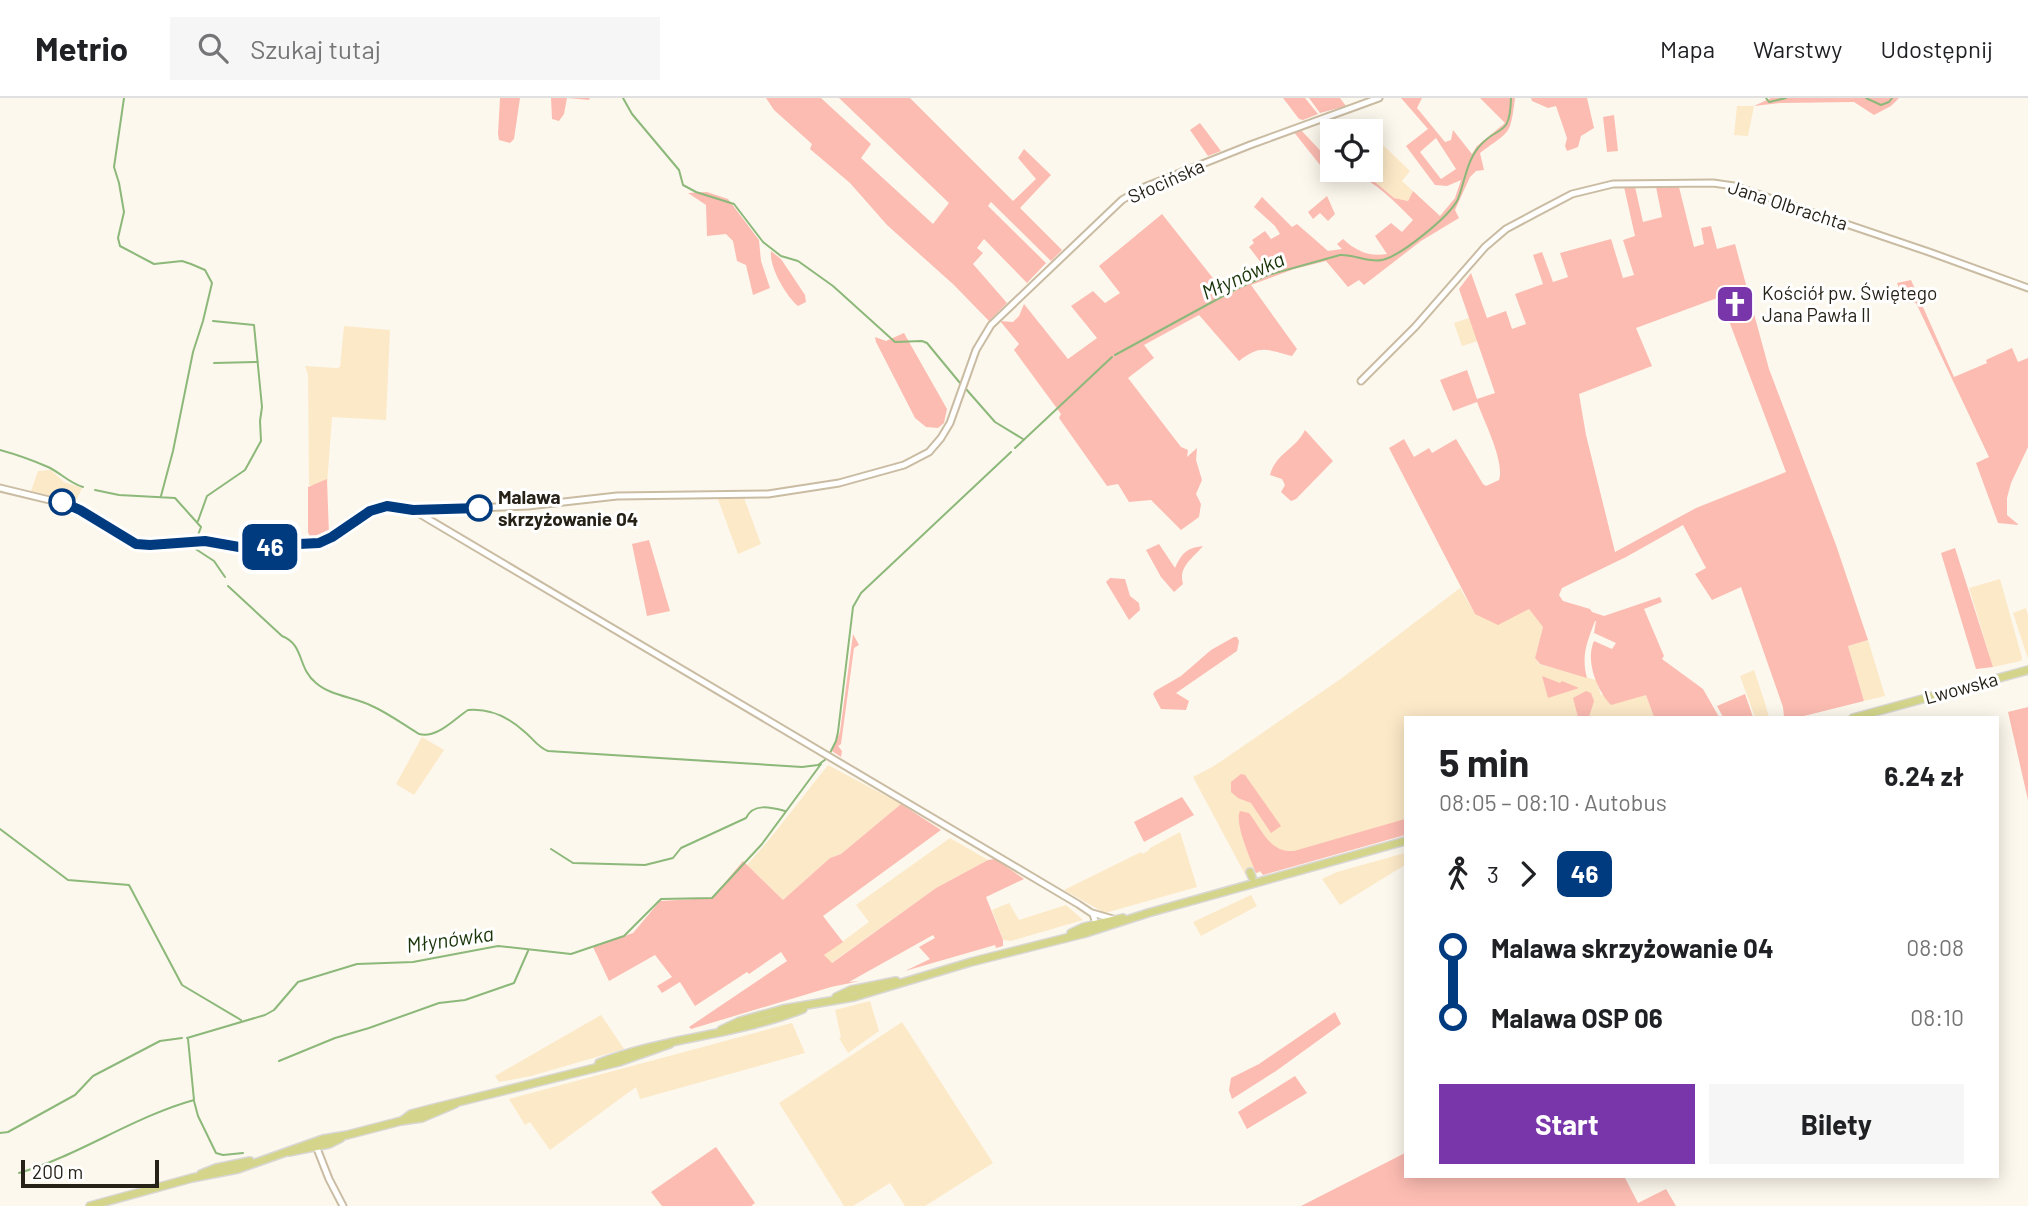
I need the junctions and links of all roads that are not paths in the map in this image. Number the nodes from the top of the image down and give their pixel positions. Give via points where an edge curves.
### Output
1 (1379, 98) edge
2 (2028, 288) edge
3 (1361, 381) dead end
4 (0, 488) edge
5 (413, 510) junction
6 (2028, 670) edge
7 (1860, 716) edge
8 (1404, 841) edge
9 (1090, 912) junction
10 (1111, 923) junction
11 (1096, 924) junction
12 (1091, 932) junction
13 (1058, 939) junction
14 (347, 1135) junction
15 (323, 1139) junction
16 (308, 1143) junction
17 (318, 1147) junction
18 (281, 1153) junction
19 (90, 1206) edge
20 (343, 1206) edge

1 - 5 street, Słocińska via 1132,192 1115,205 991,325 976,350 942,438 929,452 904,465 825,486 768,494 617,496 528,506
2 - 3 street, Jana Olbrachta via 1734,186 1613,184 1572,194 1500,234
4 - 5 street, Słocińska via 66,503 128,540 150,545 199,541 239,547 313,544 378,508
5 - 9 street
6 - 7 main road, Lwowska
8 - 10 main road
9 - 10 street
9 - 11 street
10 - 11 main road
10 - 12 main road
11 - 12 street
11 - 13 main road
12 - 13 main road
13 - 14 main road via 911,979 851,990 743,1028 721,1030 455,1104 434,1115
14 - 15 main road
14 - 17 main road
15 - 16 main road
15 - 17 street
16 - 17 street
16 - 18 main road
17 - 18 main road
17 - 20 street
18 - 19 main road

